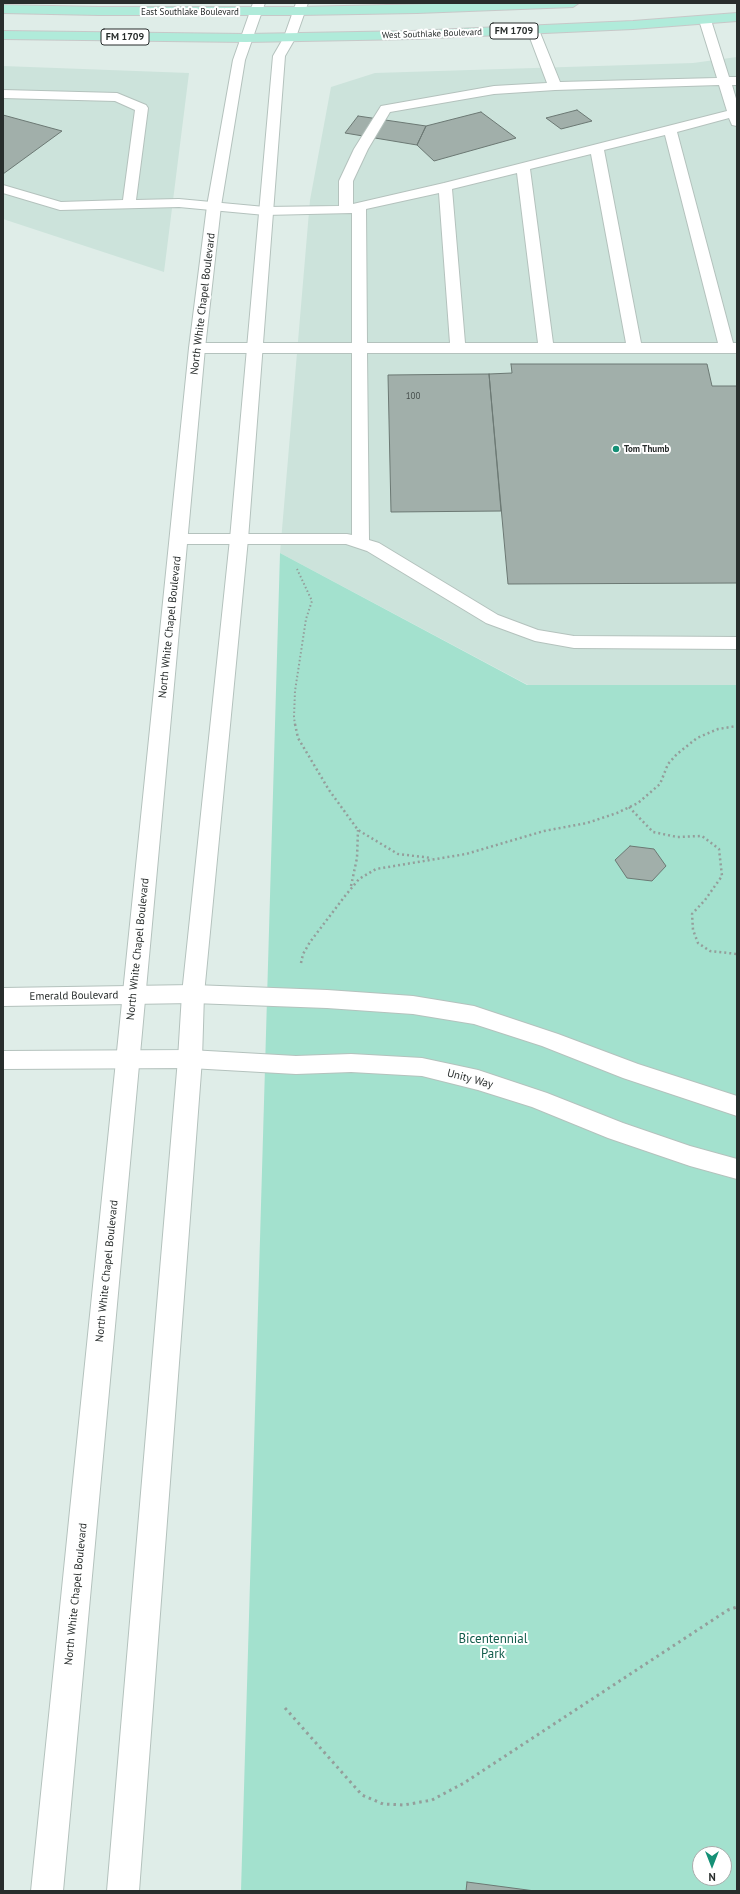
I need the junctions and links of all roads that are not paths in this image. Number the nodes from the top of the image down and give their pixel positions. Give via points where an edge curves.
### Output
1 (573, 3) edge
2 (258, 7) edge
3 (300, 7) edge
4 (3, 9) edge
5 (737, 17) edge
6 (705, 20) junction
7 (533, 30) junction
8 (3, 35) edge
9 (290, 37) junction
10 (246, 38) junction
11 (737, 81) edge
12 (724, 83) junction
13 (554, 86) junction
14 (3, 94) edge
15 (736, 118) edge
16 (670, 130) junction
17 (597, 149) junction
18 (523, 167) junction
19 (445, 187) junction
20 (3, 189) edge
21 (129, 204) junction
22 (214, 206) junction
23 (353, 208) junction
24 (265, 211) junction
25 (197, 348) junction
26 (254, 348) junction
27 (361, 348) junction
28 (458, 348) junction
29 (546, 348) junction
30 (634, 348) junction
31 (732, 348) edge
32 (178, 539) junction
33 (239, 539) junction
34 (361, 543) junction
35 (737, 642) edge
36 (193, 994) junction
37 (134, 995) junction
38 (3, 997) edge
39 (127, 1059) junction
40 (190, 1059) junction
41 (3, 1060) edge
42 (737, 1106) edge
43 (737, 1169) edge
44 (47, 1891) edge
45 (123, 1891) edge

1 - 3 main road, FM 1709 via 417,9
2 - 3 main road, FM 1709
2 - 4 main road, East Southlake Boulevard / FM 1709
2 - 10 main road, North White Chapel Boulevard
3 - 9 main road
5 - 6 main road, West Southlake Boulevard / FM 1709
6 - 7 main road, West Southlake Boulevard / FM 1709
6 - 12 lane
7 - 9 main road, West Southlake Boulevard / FM 1709
7 - 13 lane
8 - 10 main road, FM 1709
9 - 10 main road, West Southlake Boulevard / FM 1709
9 - 24 main road via 279,56
10 - 22 main road, North White Chapel Boulevard via 239,60
11 - 12 lane
12 - 13 lane
12 - 15 lane
13 - 23 lane via 494,90 385,109 361,149 346,181
14 - 21 lane via 117,97 142,108
15 - 16 lane
16 - 17 lane
16 - 31 lane
17 - 18 lane
17 - 30 lane
18 - 19 lane
18 - 29 lane
19 - 23 lane
19 - 28 lane
20 - 21 lane via 60,206
21 - 22 lane via 179,203
22 - 24 lane
22 - 25 main road, North White Chapel Boulevard
23 - 24 lane
23 - 27 lane
24 - 26 main road
25 - 26 lane
25 - 32 main road, North White Chapel Boulevard
26 - 27 lane
26 - 33 main road
27 - 28 lane
27 - 34 lane
28 - 29 lane
29 - 30 lane
30 - 31 lane
32 - 33 lane
32 - 37 main road, North White Chapel Boulevard
33 - 34 lane via 347,539
33 - 36 main road
34 - 35 lane via 373,547 492,619 536,635 574,642
36 - 37 main road, Emerald Boulevard
36 - 40 main road
36 - 42 main road via 413,1005 474,1015
37 - 38 main road, Emerald Boulevard
37 - 39 main road, North White Chapel Boulevard
39 - 40 main road
39 - 41 main road
39 - 44 main road, North White Chapel Boulevard
40 - 43 main road, Unity Way via 296,1065 351,1063 422,1067 478,1080 539,1100 616,1131
40 - 45 main road

